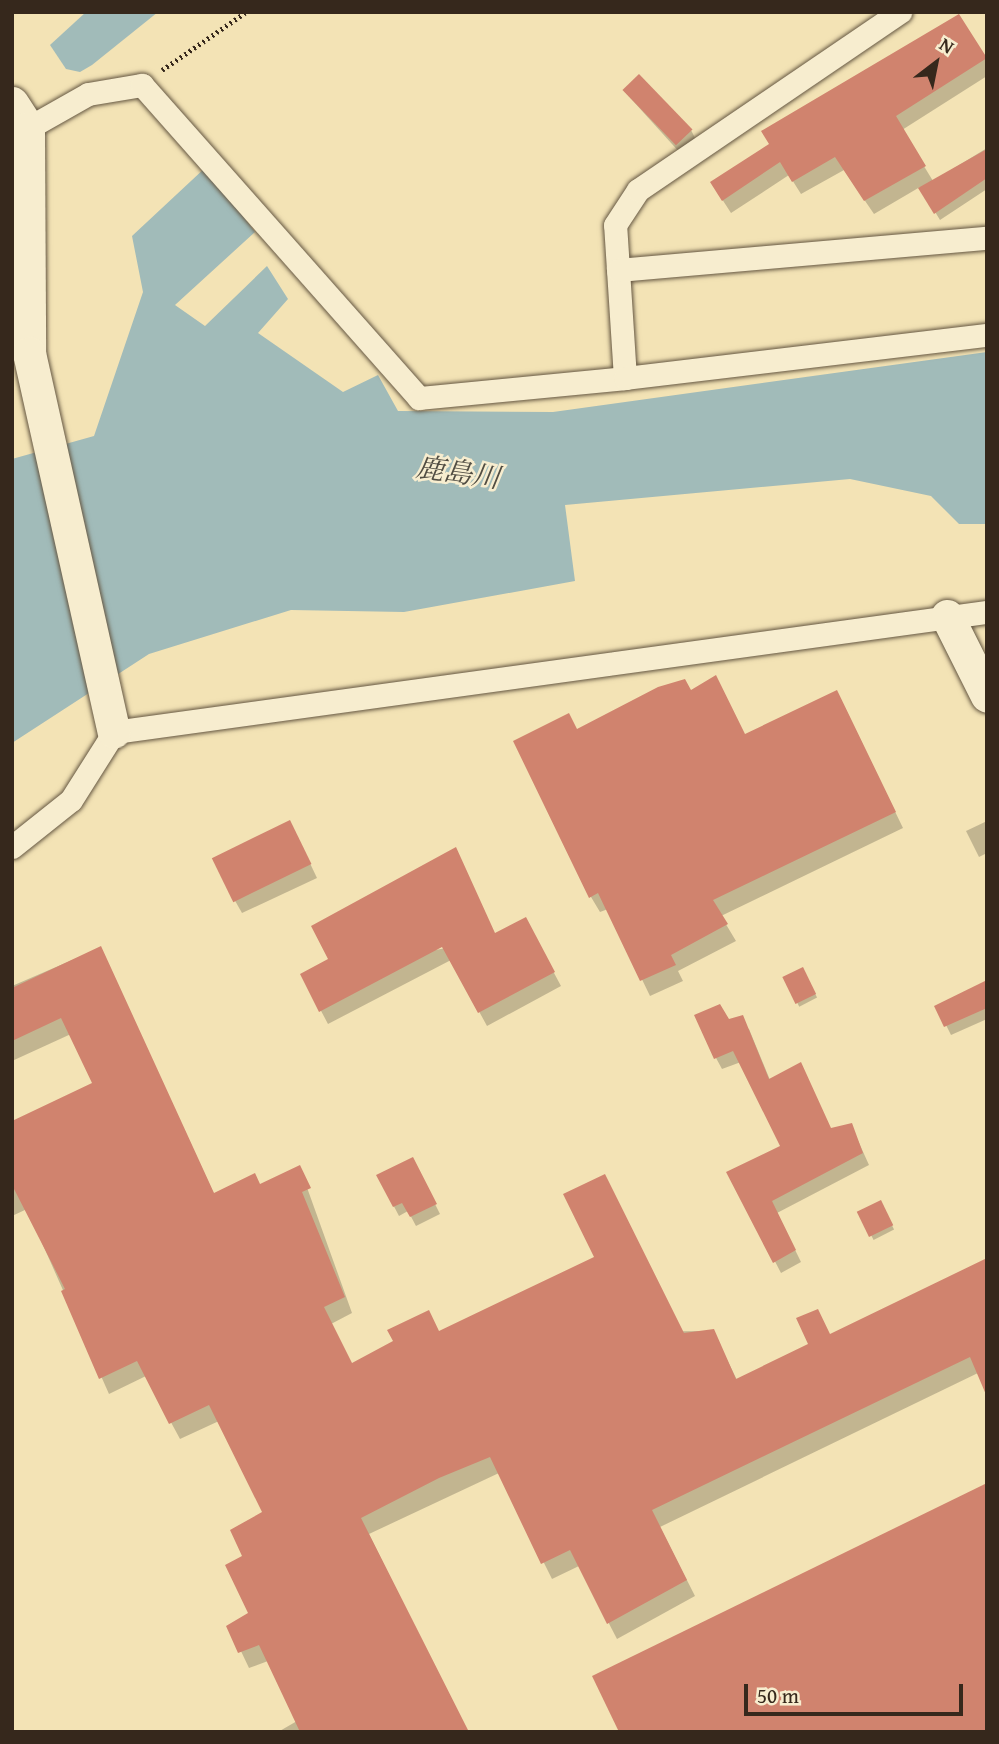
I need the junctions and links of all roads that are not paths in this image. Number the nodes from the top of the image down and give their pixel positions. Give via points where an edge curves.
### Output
1 (900, 12) edge
2 (20, 115) edge
3 (987, 238) edge
4 (618, 270) junction
5 (987, 335) edge
6 (21, 356) edge
7 (625, 378) junction
8 (987, 612) edge
9 (947, 616) junction
10 (987, 696) edge
11 (114, 732) junction
12 (12, 847) edge

1 - 4 street via 638,190 615,225
2 - 6 street
2 - 7 street via 88,94 142,85 419,398
3 - 4 street
4 - 7 street
5 - 7 street
6 - 11 street via 49,424
8 - 9 street
9 - 10 street
9 - 11 street
11 - 12 street via 71,800

